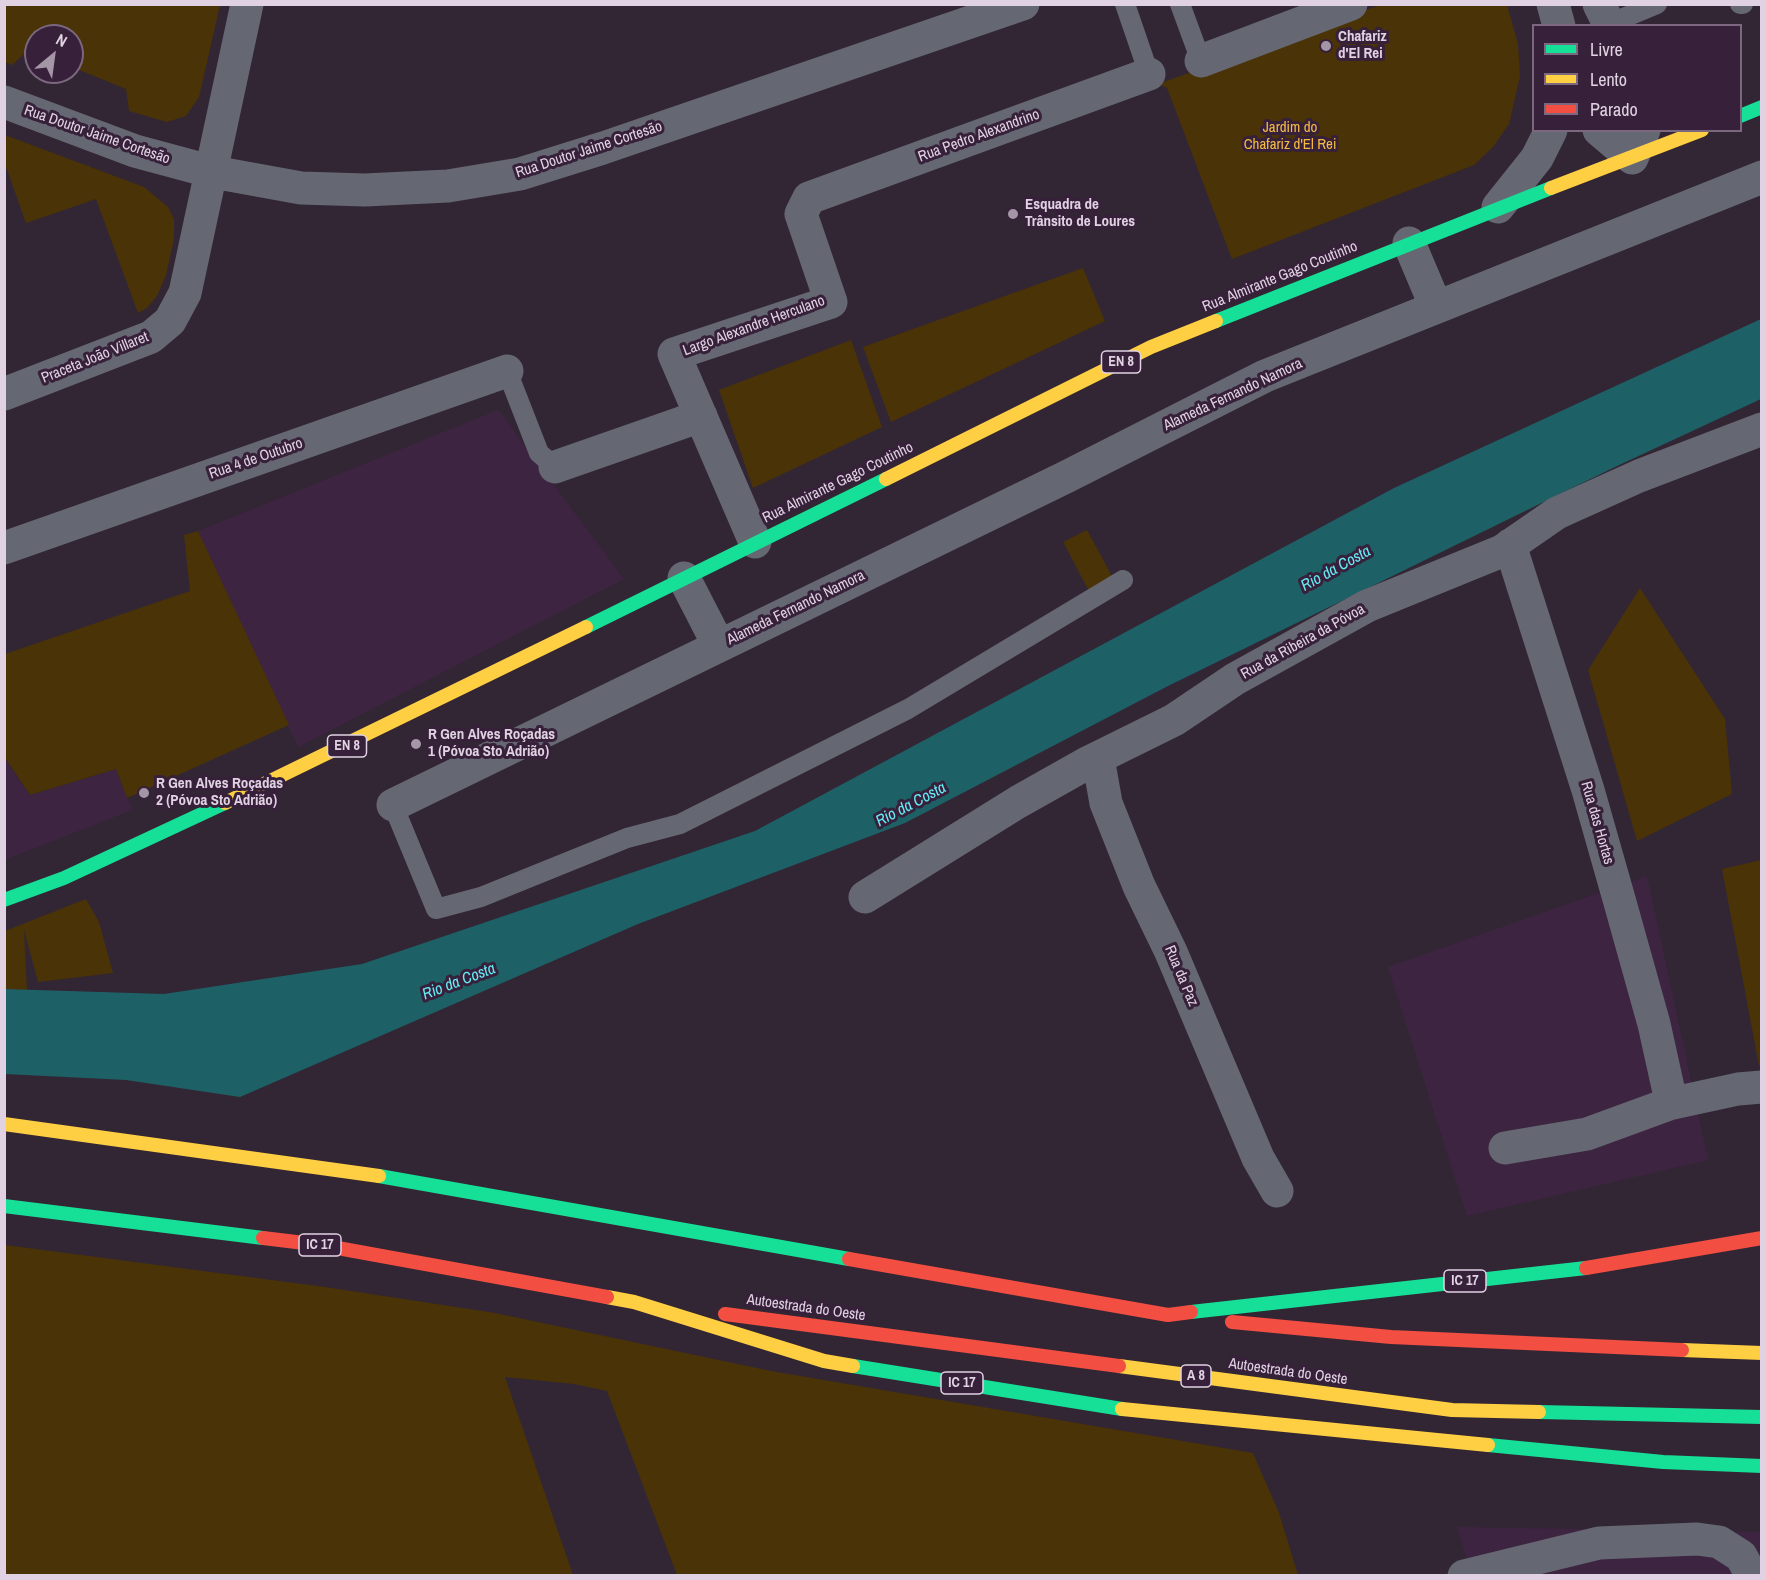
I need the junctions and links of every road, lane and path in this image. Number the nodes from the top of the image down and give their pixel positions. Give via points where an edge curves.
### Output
1 (247, 4) edge
2 (1023, 4) edge
3 (1125, 4) edge
4 (1180, 4) edge
5 (1351, 4) edge
6 (1552, 4) edge
7 (1657, 4) edge
8 (1606, 20) edge
9 (1558, 24) edge
10 (1201, 61) joint
11 (1149, 74) joint
12 (4, 102) edge
13 (1550, 132) edge
14 (1605, 132) edge
15 (1693, 132) edge
16 (1638, 144) edge
17 (213, 172) junction
18 (1761, 177) edge
19 (809, 198) joint
20 (1498, 207) junction
21 (1409, 243) junction
22 (1436, 307) junction
23 (507, 371) joint
24 (4, 394) edge
25 (701, 416) junction
26 (1761, 429) edge
27 (555, 467) joint
28 (755, 542) junction
29 (1510, 545) junction
30 (4, 548) edge
31 (684, 578) junction
32 (1123, 580) dead end
33 (719, 646) junction
34 (1098, 758) junction
35 (393, 805) joint
36 (865, 897) dead end
37 (4, 900) edge
38 (1761, 1087) edge
39 (1669, 1104) junction
40 (4, 1124) edge
41 (1505, 1148) dead end
42 (1277, 1191) dead end
43 (4, 1206) edge
44 (1761, 1238) edge
45 (634, 1302) junction
46 (1168, 1315) junction
47 (1761, 1353) edge
48 (1761, 1417) edge
49 (1761, 1466) edge
50 (1464, 1575) edge
51 (1752, 1575) edge

1 - 17 street, Praceta João Villaret
2 - 17 street, Rua Doutor Jaime Cortesão via 520,174 448,186 365,190 301,188
3 - 11 lane
4 - 10 lane
5 - 10 street
6 - 9 street
7 - 8 lane
11 - 19 street, Rua Pedro Alexandrino
12 - 17 street, Rua Doutor Jaime Cortesão via 135,151
13 - 20 street via 1537,158
14 - 16 street
15 - 16 main road, Rua Almirante Gago Coutinho / EN 8
16 - 20 main road, Rua Almirante Gago Coutinho / EN 8
17 - 24 street, Praceta João Villaret via 184,293 170,321 151,337
18 - 22 street, Alameda Fernando Namora
19 - 25 street, Largo Alexandre Herculano via 801,214 831,302 674,354
20 - 21 main road, Rua Almirante Gago Coutinho / EN 8
21 - 22 street
21 - 28 main road, Rua Almirante Gago Coutinho / EN 8 via 1151,347
22 - 33 street, Alameda Fernando Namora via 1264,376
23 - 27 lane via 539,453
23 - 30 street, Rua 4 de Outubro
25 - 27 street
25 - 28 street, Largo Alexandre Herculano
26 - 29 street, Rua da Ribeira da Póvoa via 1557,513
28 - 31 main road, Rua Almirante Gago Coutinho / EN 8
29 - 34 street, Rua da Ribeira da Póvoa via 1367,606 1235,679 1174,720
29 - 39 street, Rua das Hortas via 1588,790 1654,1024
31 - 33 street, Alameda Fernando Namora
31 - 37 main road, Rua Almirante Gago Coutinho / EN 8 via 226,804 64,878
32 - 35 lane via 908,709 680,824 627,838 481,897 435,909
33 - 35 street, Alameda Fernando Namora
34 - 36 street, Rua da Ribeira da Póvoa via 1018,802
34 - 42 street, Rua da Paz via 1106,803 1139,886 1258,1158
38 - 39 street
39 - 41 street via 1587,1134
40 - 46 main road, IC 17 via 329,1167
43 - 45 main road, IC 17 via 321,1245
44 - 46 main road, IC 17 via 1600,1266
45 - 48 main road, Autoestrada do Oeste / A 8 via 1452,1410
45 - 49 main road, IC 17 via 824,1361 1156,1414 1663,1462
46 - 47 main road via 1391,1337
50 - 51 street via 1599,1543 1697,1539 1719,1542 1742,1556

